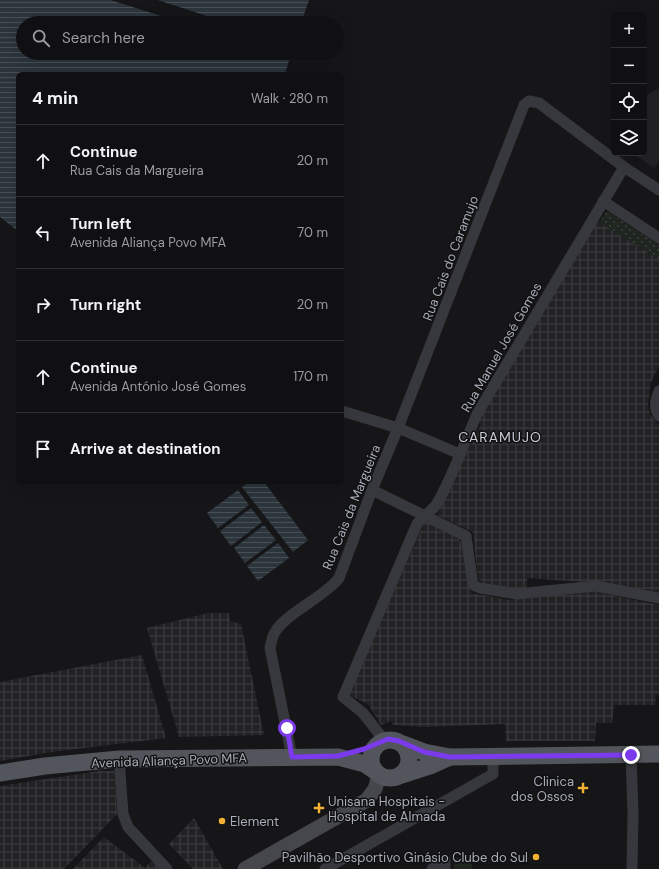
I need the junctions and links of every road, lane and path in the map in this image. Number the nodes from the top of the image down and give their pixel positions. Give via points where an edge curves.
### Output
1 (624, 167) junction
2 (659, 190) edge
3 (603, 201) junction
4 (659, 238) edge
5 (659, 391) edge
6 (344, 412) edge
7 (659, 416) edge
8 (398, 428) junction
9 (460, 454) junction
10 (372, 490) junction
11 (425, 516) junction
12 (659, 598) edge
13 (382, 741) junction
14 (403, 744) junction
15 (659, 754) edge
16 (631, 755) junction
17 (338, 756) junction
18 (490, 756) junction
19 (292, 757) junction
20 (450, 757) junction
21 (119, 759) junction
22 (0, 773) edge
23 (377, 773) junction
24 (399, 776) junction
25 (167, 869) edge
26 (245, 869) edge
27 (325, 869) edge
28 (432, 869) edge
29 (445, 869) edge
30 (632, 869) edge

1 - 2 street
1 - 3 street, Rua Manuel José Gomes
1 - 8 street, Rua Cais do Caramujo via 534,100 522,108
3 - 4 street
3 - 9 street, Rua Manuel José Gomes via 477,414
5 - 7 street via 655,405
6 - 8 street
8 - 9 street
8 - 10 street, Rua Cais da Margueira
9 - 11 street, Rua Manuel José Gomes via 438,501
10 - 11 street
10 - 19 street, Rua Cais da Margueira via 339,578 331,588 284,622 274,635 270,648
11 - 12 street via 466,536 473,585 480,588 517,594 595,586
11 - 13 street, Rua Manuel José Gomes via 417,524 342,697 363,713
13 - 14 main road via 394,740
13 - 17 main road, Avenida Aliança Povo MFA
13 - 23 main road via 374,748 371,757 372,767
14 - 20 main road via 424,752
14 - 24 main road via 409,753 409,764
15 - 16 main road
16 - 18 main road
16 - 30 street
17 - 19 main road, Avenida Aliança Povo MFA
17 - 23 main road, Avenida Aliança Povo MFA via 365,764
18 - 20 main road
18 - 27 street via 493,774
19 - 21 main road, Avenida Aliança Povo MFA
20 - 24 main road
21 - 22 main road, Avenida Aliança Povo MFA
21 - 25 street via 122,814 128,827
23 - 24 main road via 389,778
23 - 26 street via 372,794 363,803
28 - 29 street via 445,860

